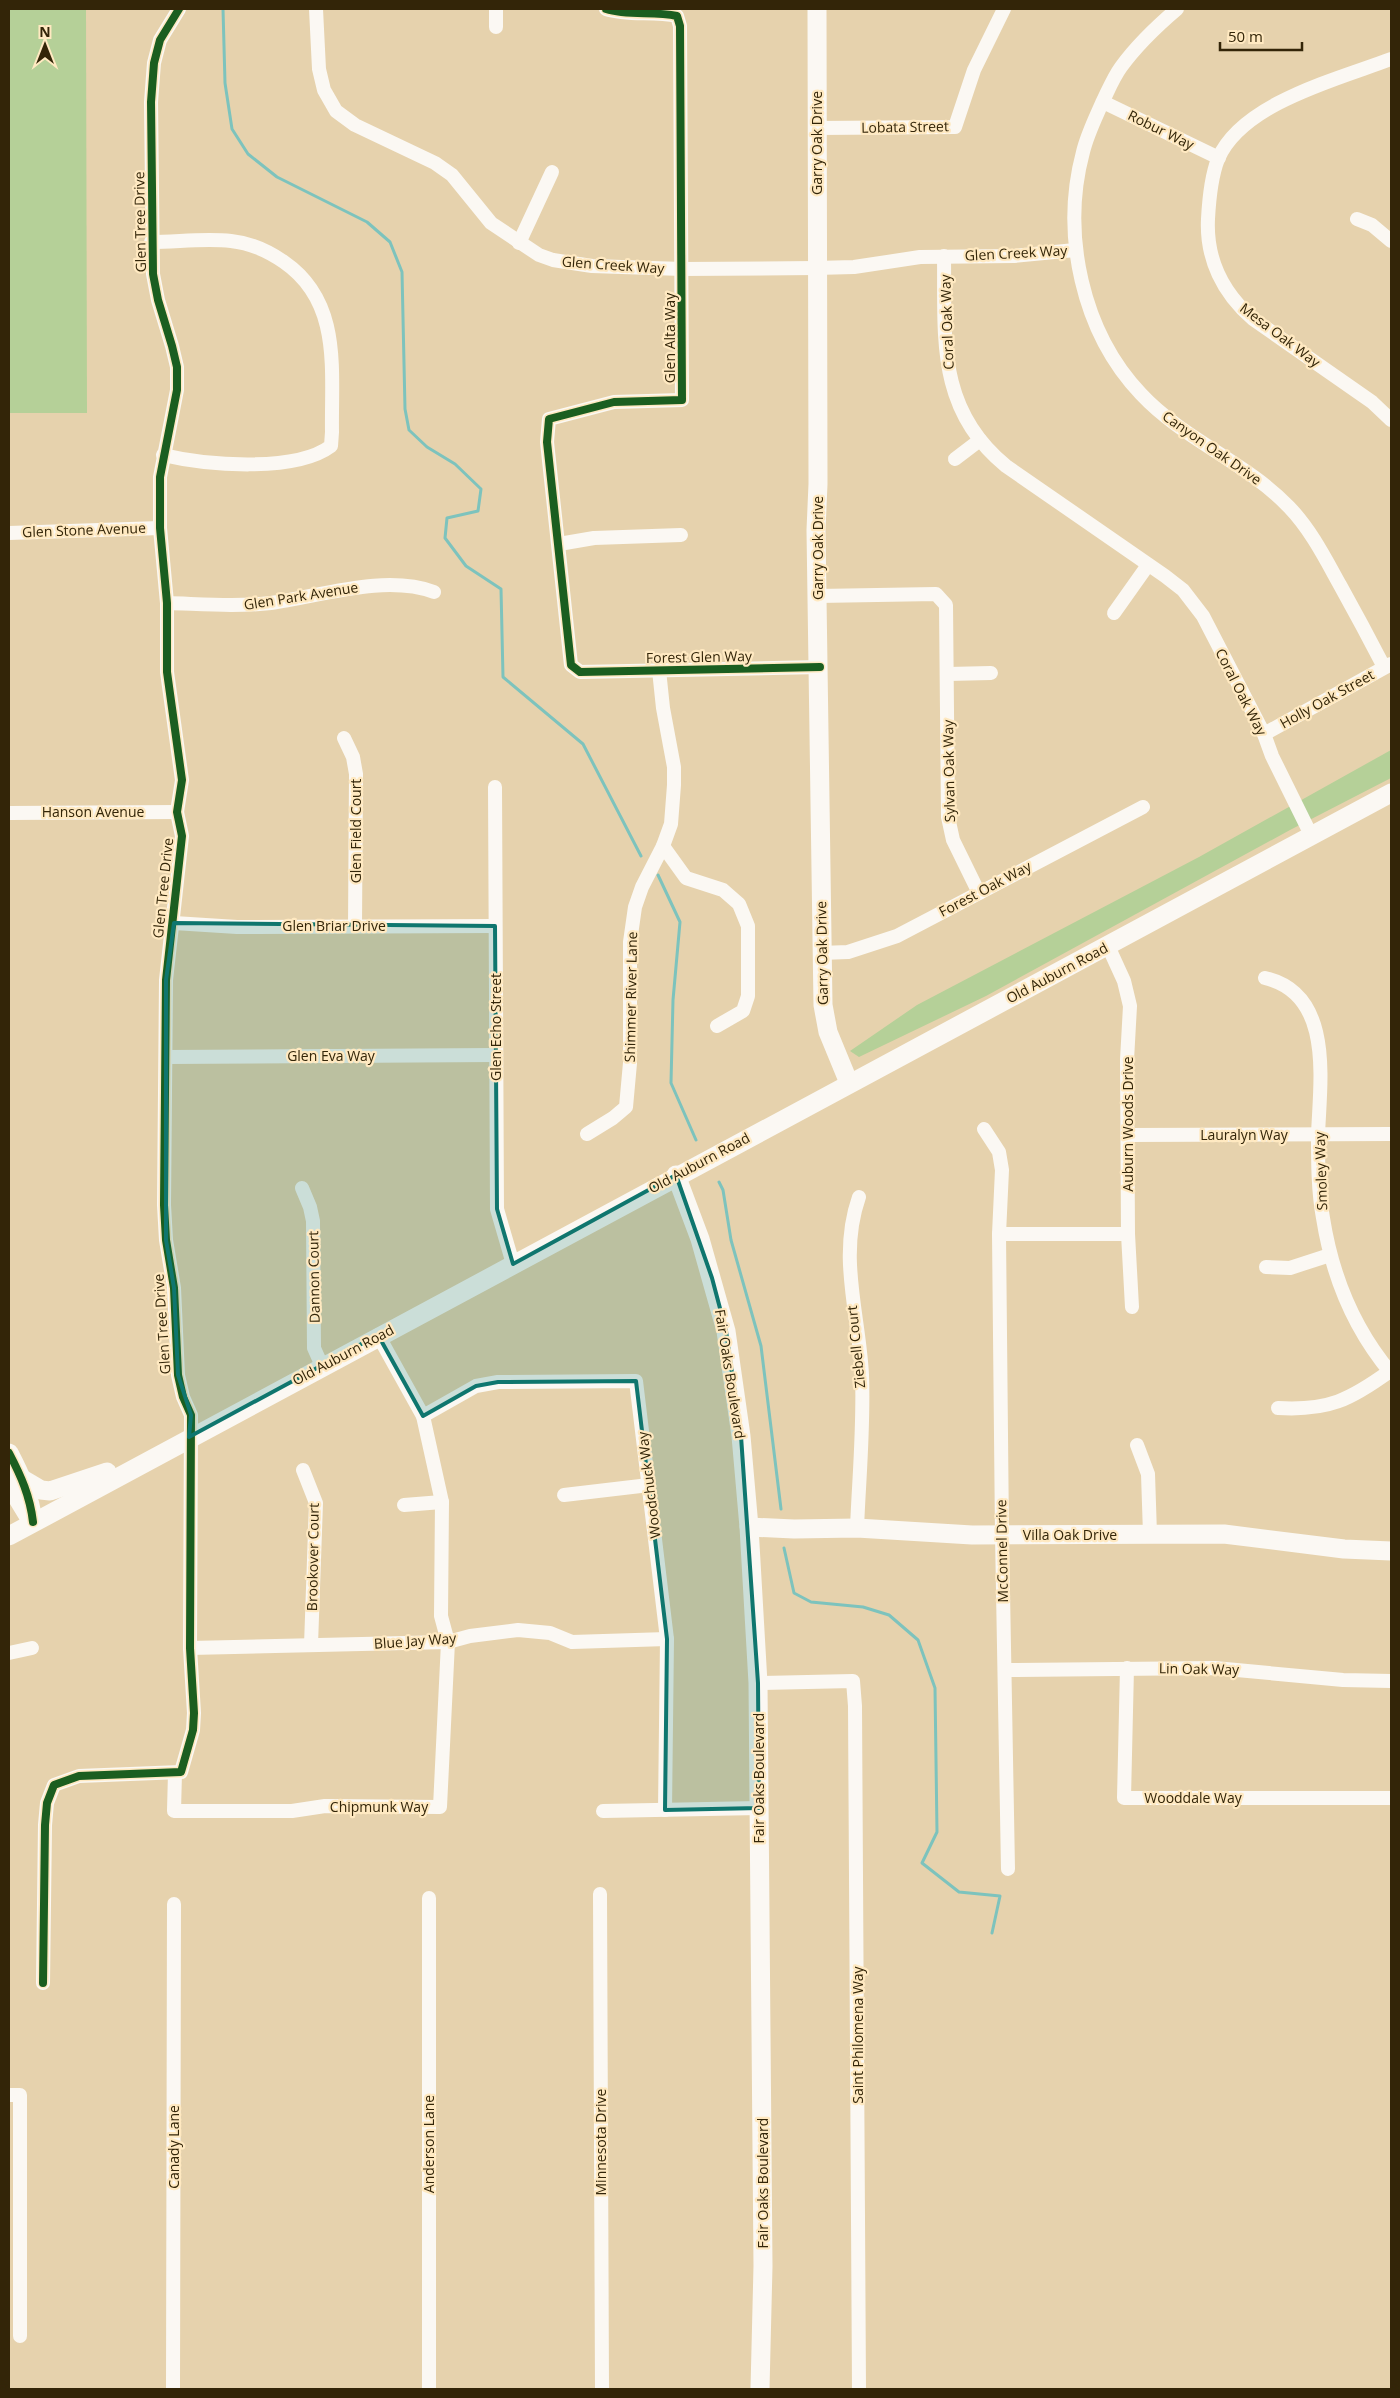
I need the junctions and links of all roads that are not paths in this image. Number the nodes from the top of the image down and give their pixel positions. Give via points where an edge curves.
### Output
1 (179, 9) edge
2 (316, 9) edge
3 (496, 9) edge
4 (606, 9) edge
5 (817, 9) edge
6 (1004, 9) edge
7 (1177, 9) edge
8 (496, 26) dead end
9 (1391, 59) edge
10 (1103, 102) junction
11 (818, 128) junction
12 (1219, 158) junction
13 (552, 172) dead end
14 (1357, 219) dead end
15 (1391, 241) edge
16 (151, 242) junction
17 (519, 243) junction
18 (1075, 250) junction
19 (944, 256) junction
20 (816, 268) junction
21 (682, 269) junction
22 (1391, 420) edge
23 (980, 440) junction
24 (163, 455) junction
25 (955, 459) dead end
26 (160, 528) junction
27 (9, 533) edge
28 (681, 535) dead end
29 (559, 544) junction
30 (1148, 564) junction
31 (434, 592) dead end
32 (818, 596) junction
33 (167, 603) junction
34 (1114, 613) dead end
35 (1388, 665) edge
36 (820, 667) junction
37 (659, 670) junction
38 (580, 672) joint
39 (948, 674) junction
40 (991, 674) dead end
41 (1264, 734) junction
42 (344, 738) dead end
43 (495, 787) dead end
44 (1391, 793) edge
45 (1144, 807) dead end
46 (177, 812) junction
47 (9, 813) edge
48 (1312, 837) junction
49 (663, 846) junction
50 (979, 893) junction
51 (174, 923) junction
52 (356, 926) junction
53 (495, 926) junction
54 (1108, 946) junction
55 (821, 954) junction
56 (1265, 978) dead end
57 (717, 1026) dead end
58 (496, 1055) junction
59 (166, 1057) junction
60 (850, 1083) junction
61 (984, 1129) dead end
62 (587, 1134) dead end
63 (1391, 1134) edge
64 (1128, 1135) junction
65 (1318, 1135) junction
66 (676, 1176) junction
67 (302, 1188) dead end
68 (859, 1197) dead end
69 (999, 1234) junction
70 (1128, 1234) junction
71 (1330, 1255) junction
72 (513, 1264) junction
73 (1266, 1267) dead end
74 (1132, 1307) dead end
75 (378, 1336) junction
76 (322, 1366) junction
77 (1390, 1372) edge
78 (1278, 1408) dead end
79 (423, 1416) junction
80 (189, 1437) junction
81 (1137, 1445) dead end
82 (9, 1453) edge
83 (134, 1467) junction
84 (303, 1470) dead end
85 (16, 1482) edge
86 (649, 1485) junction
87 (564, 1495) dead end
88 (442, 1502) junction
89 (404, 1505) dead end
90 (33, 1522) junction
91 (749, 1527) junction
92 (857, 1528) junction
93 (1150, 1534) junction
94 (1002, 1535) junction
95 (9, 1536) edge
96 (1391, 1551) edge
97 (667, 1639) junction
98 (448, 1642) junction
99 (311, 1645) junction
100 (32, 1648) dead end
101 (190, 1648) junction
102 (9, 1653) edge
103 (1127, 1668) junction
104 (1005, 1670) junction
105 (1391, 1681) edge
106 (758, 1683) junction
107 (175, 1773) junction
108 (1391, 1798) edge
109 (759, 1808) junction
110 (664, 1810) junction
111 (604, 1811) dead end
112 (1008, 1869) dead end
113 (600, 1894) dead end
114 (429, 1898) dead end
115 (174, 1904) dead end
116 (42, 1983) dead end
117 (9, 2095) edge
118 (15, 2219) edge
119 (20, 2336) dead end
120 (173, 2389) edge
121 (429, 2389) edge
122 (602, 2389) edge
123 (760, 2389) edge
124 (860, 2389) edge

1 - 16 street, Glen Tree Drive via 160,40 151,85
2 - 17 street, Glen Creek Way via 319,69 324,90 336,111 356,125 435,163 452,175 491,223
3 - 8 street
4 - 21 street, Glen Alta Way via 677,16 680,26
5 - 11 main road, Garry Oak Drive
6 - 11 street, Lobata Street via 980,55 955,127
7 - 10 street, Canyon Oak Drive via 1120,68
9 - 12 street, Mesa Oak Way via 1265,110 1237,133
10 - 12 street, Robur Way
10 - 18 street, Canyon Oak Drive via 1091,126 1081,160 1075,206
11 - 20 main road, Garry Oak Drive
12 - 22 street, Mesa Oak Way via 1209,204 1208,235 1215,267 1230,295 1253,319 1372,402
13 - 17 street
14 - 15 street via 1372,225
16 - 24 street, Glen Tree Drive via 158,300 177,367 177,390
16 - 24 street via 231,241 261,248 297,271 308,283 325,314 330,334 332,432 331,446 323,453 271,464 241,465 202,463
17 - 21 street, Glen Creek Way via 539,255 568,263
18 - 19 street, Glen Creek Way via 1014,256
18 - 35 street, Canyon Oak Drive via 1092,315 1123,372 1169,420 1252,475 1290,508 1320,548
19 - 20 street, Glen Creek Way via 854,267
19 - 23 street, Coral Oak Way via 948,370 960,409
20 - 21 street, Glen Creek Way
20 - 32 main road, Garry Oak Drive
21 - 29 street, Glen Alta Way via 682,400 614,402 549,419 547,442
23 - 25 street
23 - 30 street, Coral Oak Way via 1014,472
24 - 26 street, Glen Tree Drive
26 - 27 street, Glen Stone Avenue
26 - 33 street, Glen Tree Drive
28 - 29 street via 594,538
29 - 38 street, Glen Alta Way via 571,665
30 - 34 street
30 - 41 street, Coral Oak Way via 1183,590 1197,608
31 - 33 street, Glen Park Avenue via 423,588 370,585 243,606
32 - 36 main road, Garry Oak Drive
32 - 39 street, Sylvan Oak Way via 936,594 946,605
33 - 46 street, Glen Tree Drive via 167,672 182,780
35 - 41 street, Holly Oak Street
36 - 37 street, Forest Glen Way
36 - 55 main road, Garry Oak Drive
37 - 38 street, Forest Glen Way
37 - 49 street via 674,767 670,824
39 - 40 street
39 - 50 street, Sylvan Oak Way via 948,817 953,840
41 - 48 street, Coral Oak Way
42 - 52 street, Glen Field Court via 353,757 356,774
43 - 53 street, Glen Echo Street
44 - 48 main road, Old Auburn Road
45 - 50 street, Forest Oak Way
46 - 47 street, Hanson Avenue
46 - 51 street, Glen Tree Drive via 182,836
48 - 54 main road, Old Auburn Road
49 - 57 street via 686,878 723,890 739,904 748,926 748,996 743,1011
49 - 62 street, Shimmer River Lane via 642,886 630,942 630,1063 626,1107
50 - 55 street, Forest Oak Way via 877,944 848,952
51 - 52 street, Glen Briar Drive via 237,927
51 - 59 street, Glen Tree Drive via 166,980
52 - 53 street, Glen Briar Drive
53 - 58 street, Glen Echo Street
54 - 60 main road, Old Auburn Road
54 - 64 street, Auburn Woods Drive via 1129,998
55 - 60 main road, Garry Oak Drive via 826,1024
56 - 65 street, Smoley Way via 1283,983 1296,993 1306,1006 1316,1035 1322,1062
58 - 59 street, Glen Eva Way
58 - 72 street, Glen Echo Street via 497,1210
59 - 80 street, Glen Tree Drive via 166,1240 174,1288 178,1375 190,1415
60 - 66 main road, Old Auburn Road
61 - 69 street, McConnel Drive via 996,1145 1001,1160
63 - 65 street, Lauralyn Way
64 - 65 street, Lauralyn Way
64 - 70 street, Auburn Woods Drive
65 - 71 street, Smoley Way via 1321,1203
66 - 72 main road, Old Auburn Road
66 - 91 main road, Fair Oaks Boulevard via 705,1254 726,1331 741,1436
67 - 76 street, Dannon Court via 313,1221 314,1348
68 - 92 street, Ziebell Court via 848,1252 862,1376
69 - 70 street
69 - 94 street, McConnel Drive
70 - 74 street, Auburn Woods Drive
71 - 73 street via 1290,1268
71 - 77 street, Smoley Way via 1352,1313
72 - 75 main road, Old Auburn Road
75 - 76 main road, Old Auburn Road
75 - 79 street, Chipmunk Way
76 - 80 main road, Old Auburn Road
77 - 78 street via 1336,1404 1305,1409
79 - 86 street, Woodchuck Way via 476,1386 498,1382 636,1381
79 - 88 street, Chipmunk Way
80 - 83 main road, Old Auburn Road
80 - 101 street, Glen Tree Drive
81 - 93 street via 1148,1474
82 - 85 main road
83 - 85 main road via 102,1473 50,1491
83 - 90 main road, Old Auburn Road
84 - 99 street, Brookover Court via 316,1503
85 - 90 main road via 30,1498
86 - 87 street
86 - 97 street, Woodchuck Way
88 - 89 street
88 - 98 street, Chipmunk Way via 441,1616
90 - 95 main road, Old Auburn Road
91 - 92 main road, Villa Oak Drive via 794,1530
91 - 106 main road, Fair Oaks Boulevard
92 - 94 main road, Villa Oak Drive
93 - 94 main road, Villa Oak Drive
93 - 96 main road, Villa Oak Drive via 1236,1535 1344,1549
94 - 104 street, McConnel Drive
97 - 98 street, Blue Jay Way via 572,1642 550,1633 518,1630
97 - 110 street, Woodchuck Way
98 - 99 street, Blue Jay Way
98 - 107 street, Chipmunk Way via 440,1807 325,1806 292,1810 174,1811
99 - 101 street, Blue Jay Way
100 - 102 street
101 - 107 street, Glen Tree Drive via 193,1730 181,1772
103 - 104 street, Lin Oak Way
103 - 105 street, Lin Oak Way via 1215,1668 1343,1680
103 - 108 street, Wooddale Way via 1124,1798
104 - 112 street, McConnel Drive
106 - 109 main road, Fair Oaks Boulevard
106 - 124 street, Saint Philomena Way via 853,1681
107 - 116 street via 79,1776 54,1785 47,1803 44,1833
109 - 110 street
109 - 123 main road, Fair Oaks Boulevard via 763,2266
110 - 111 street
113 - 122 street, Minnesota Drive
114 - 121 street, Anderson Lane
115 - 120 street, Canady Lane
117 - 118 street via 20,2095
118 - 119 street

